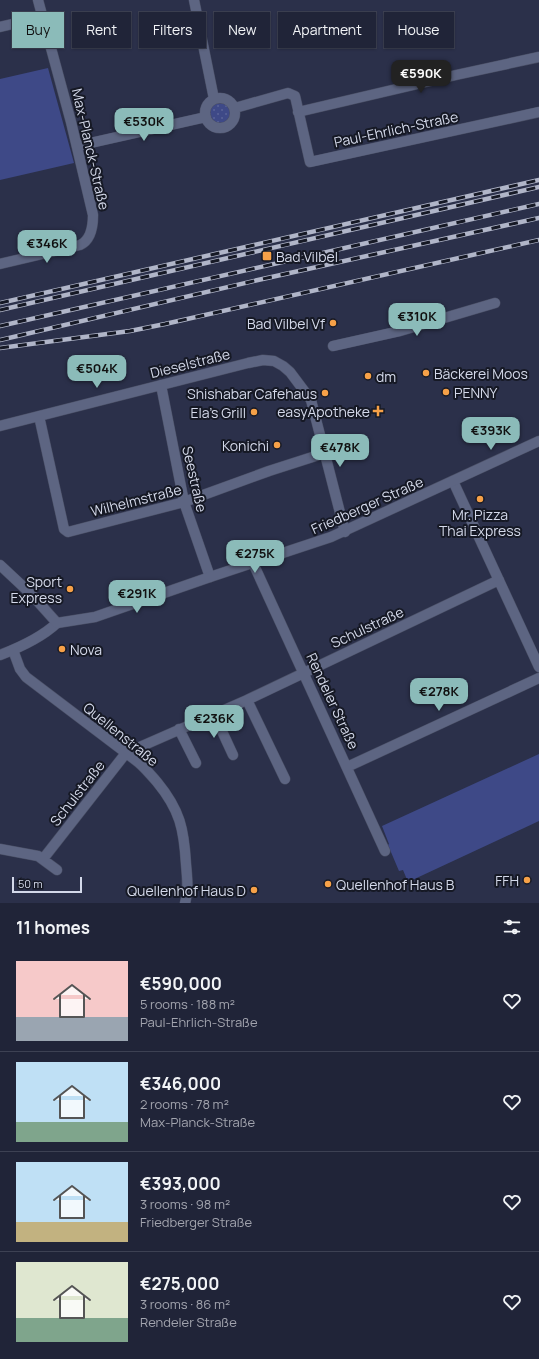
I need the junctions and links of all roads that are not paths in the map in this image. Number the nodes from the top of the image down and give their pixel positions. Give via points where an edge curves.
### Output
1 (38, 0) edge
2 (194, 0) edge
3 (42, 12) edge
4 (12, 24) edge
5 (0, 27) edge
6 (51, 48) edge
7 (539, 57) edge
8 (214, 99) junction
9 (235, 108) junction
10 (298, 112) junction
11 (539, 112) edge
12 (206, 117) junction
13 (77, 146) junction
14 (0, 264) edge
15 (495, 303) dead end
16 (333, 346) dead end
17 (161, 385) junction
18 (39, 416) junction
19 (0, 426) edge
20 (539, 441) edge
21 (325, 453) junction
22 (454, 481) junction
23 (184, 502) junction
24 (345, 532) junction
25 (253, 563) junction
26 (0, 565) edge
27 (210, 577) junction
28 (499, 580) junction
29 (57, 623) junction
30 (13, 650) junction
31 (0, 655) edge
32 (539, 667) edge
33 (304, 672) junction
34 (539, 678) edge
35 (247, 700) junction
36 (214, 714) junction
37 (179, 729) junction
38 (126, 753) junction
39 (233, 755) dead end
40 (196, 763) dead end
41 (347, 767) junction
42 (285, 779) dead end
43 (0, 849) edge
44 (385, 851) dead end
45 (43, 859) junction
46 (57, 870) dead end
47 (185, 903) edge

1 - 3 street, Max-Planck-Straße
2 - 8 street
4 - 5 street
6 - 13 street, Max-Planck-Straße
7 - 10 street
8 - 9 street via 227,99
8 - 12 street via 205,111
9 - 10 street, Paul-Ehrlich-Straße via 288,93 295,96
9 - 12 street via 236,115 233,121 223,128 212,125
10 - 11 street, Paul-Ehrlich-Straße via 310,162
12 - 13 street
13 - 14 street, Max-Planck-Straße via 93,215 86,243
15 - 16 street via 400,331
17 - 18 street, Dieselstraße
17 - 21 street, Dieselstraße via 248,363 274,361 290,372 311,400
17 - 23 street, Seestraße
18 - 19 street, Dieselstraße
18 - 23 street, Wilhelmstraße via 66,531
20 - 22 street, Friedberger Straße
21 - 23 street, Wilhelmstraße
21 - 24 street, Dieselstraße
22 - 24 street, Friedberger Straße
22 - 28 street
23 - 27 street, Seestraße
24 - 25 street, Friedberger Straße
25 - 27 street, Friedberger Straße
25 - 33 street, Rendeler Straße
26 - 29 street
27 - 29 street, Friedberger Straße via 95,617
28 - 32 street
28 - 33 street, Schulstraße
29 - 30 street, Friedberger Straße via 46,633
30 - 31 street, Friedberger Straße
30 - 38 street, Quellenstraße via 22,673
33 - 35 street, Schulstraße
33 - 41 street, Rendeler Straße
34 - 41 street
35 - 36 street, Schulstraße
35 - 42 street
36 - 37 street, Schulstraße
36 - 39 street
37 - 38 street, Schulstraße
37 - 40 street
38 - 45 street, Schulstraße
38 - 47 street, Quellenstraße via 146,770 164,791 174,806 182,826 188,886
41 - 44 street, Rendeler Straße
43 - 45 street
45 - 46 street

